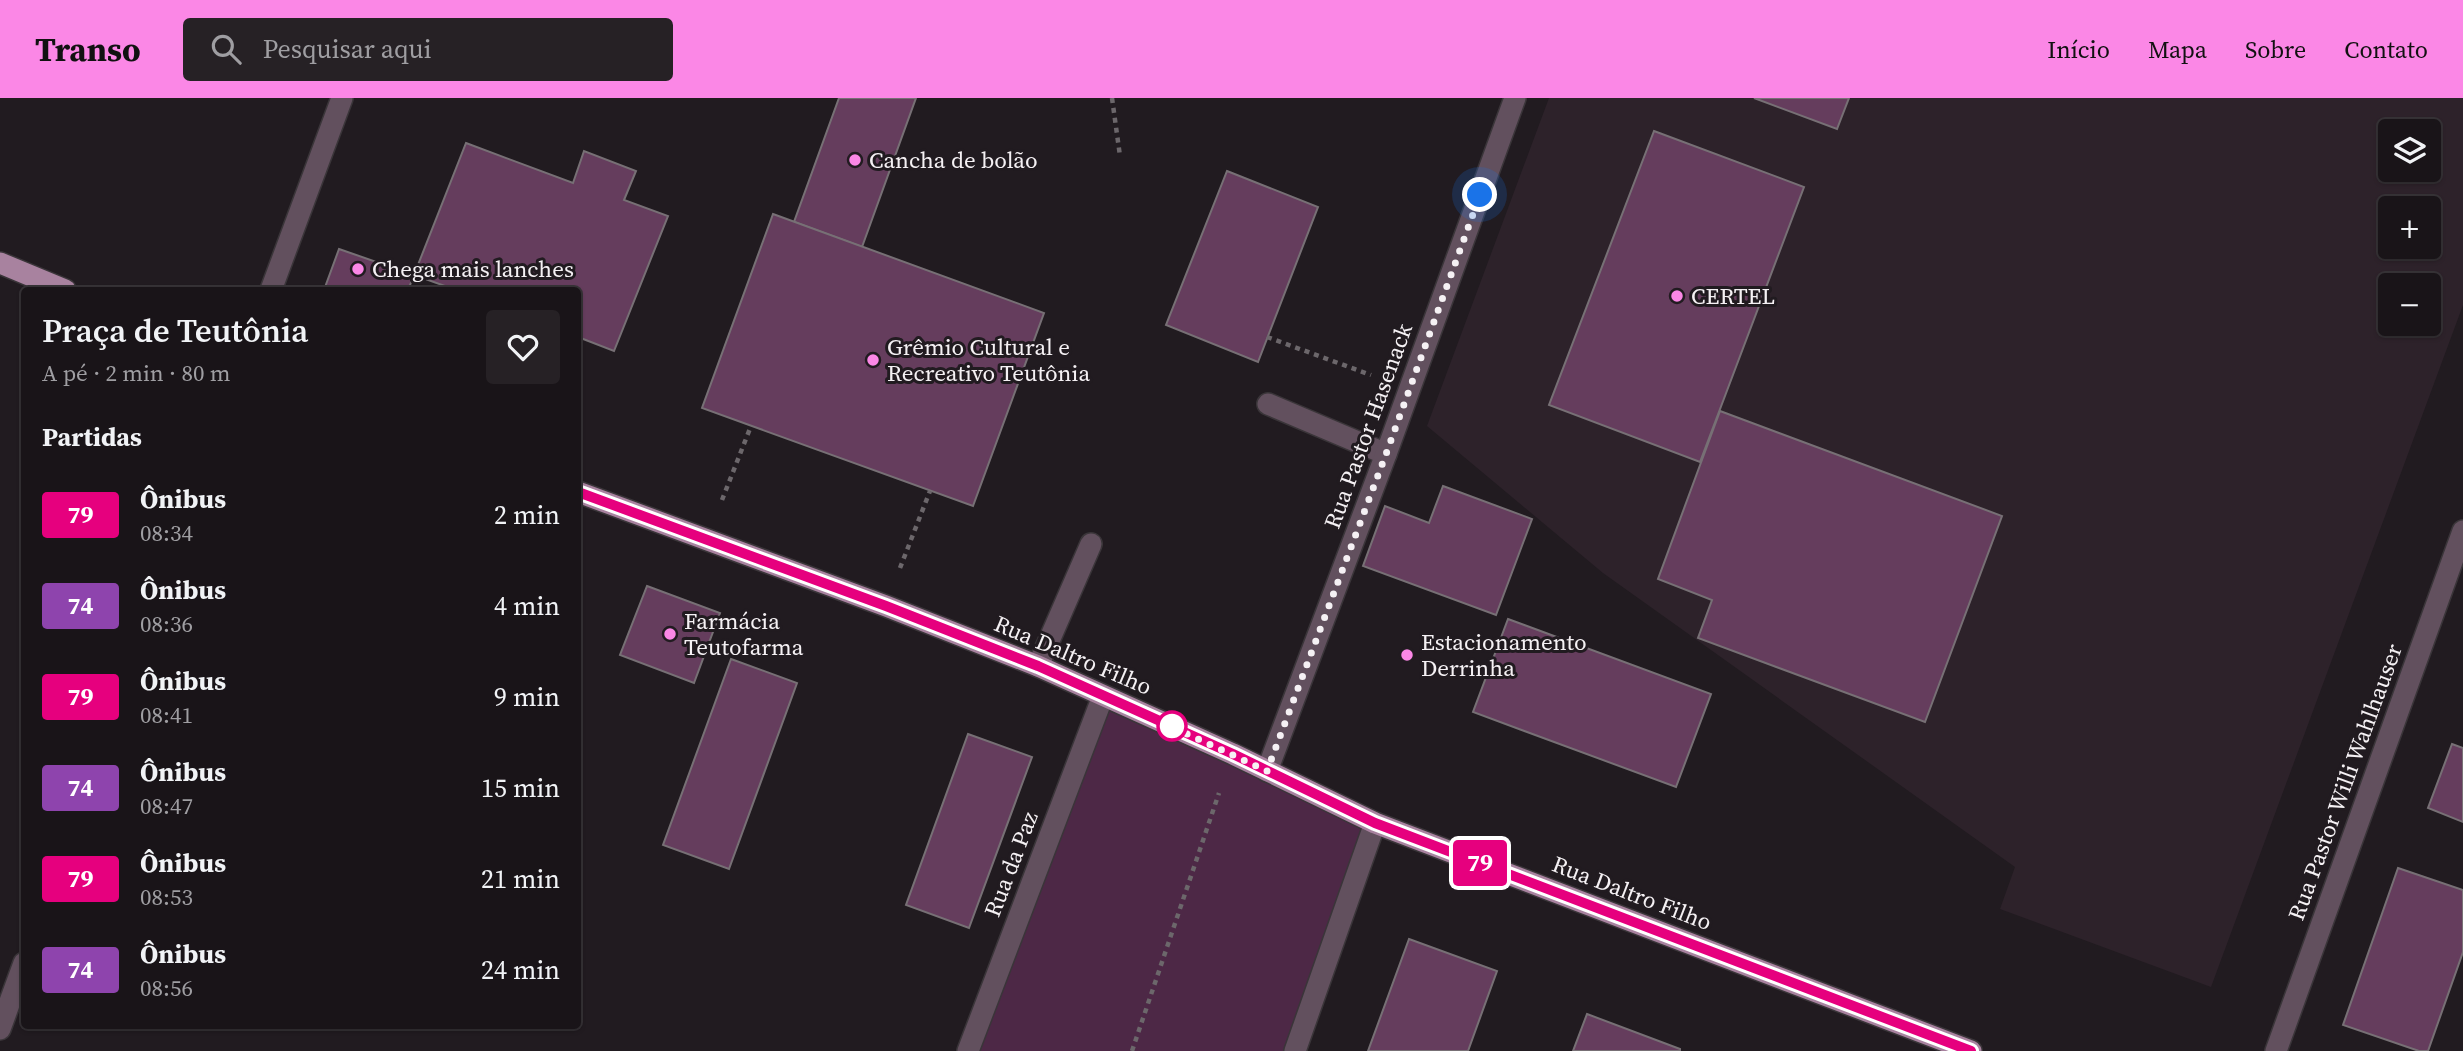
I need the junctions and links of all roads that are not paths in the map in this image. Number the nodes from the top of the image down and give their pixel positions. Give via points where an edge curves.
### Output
1 (342, 98) edge
2 (1516, 98) edge
3 (0, 263) edge
4 (58, 287) edge
5 (272, 287) edge
6 (1268, 404) dead end
7 (1386, 454) junction
8 (581, 493) edge
9 (2463, 531) edge
10 (1091, 544) dead end
11 (1038, 666) junction
12 (1103, 696) junction
13 (1267, 771) junction
14 (1375, 823) junction
15 (21, 971) edge
16 (0, 1029) edge
17 (968, 1051) edge
18 (1295, 1051) edge
19 (1971, 1051) edge
20 (2276, 1051) edge

1 - 5 street
2 - 7 street, Rua Pastor Hasenack
3 - 4 main road
6 - 7 street
7 - 13 street, Rua Pastor Hasenack
8 - 11 main road, Rua Daltro Filho
9 - 20 street, Rua Pastor Willi Wahlhauser
10 - 11 street
11 - 12 main road, Rua Daltro Filho
12 - 13 main road, Rua Daltro Filho
12 - 17 street, Rua da Paz
13 - 14 main road, Rua Daltro Filho
14 - 18 street
14 - 19 main road, Rua Daltro Filho
15 - 16 street

